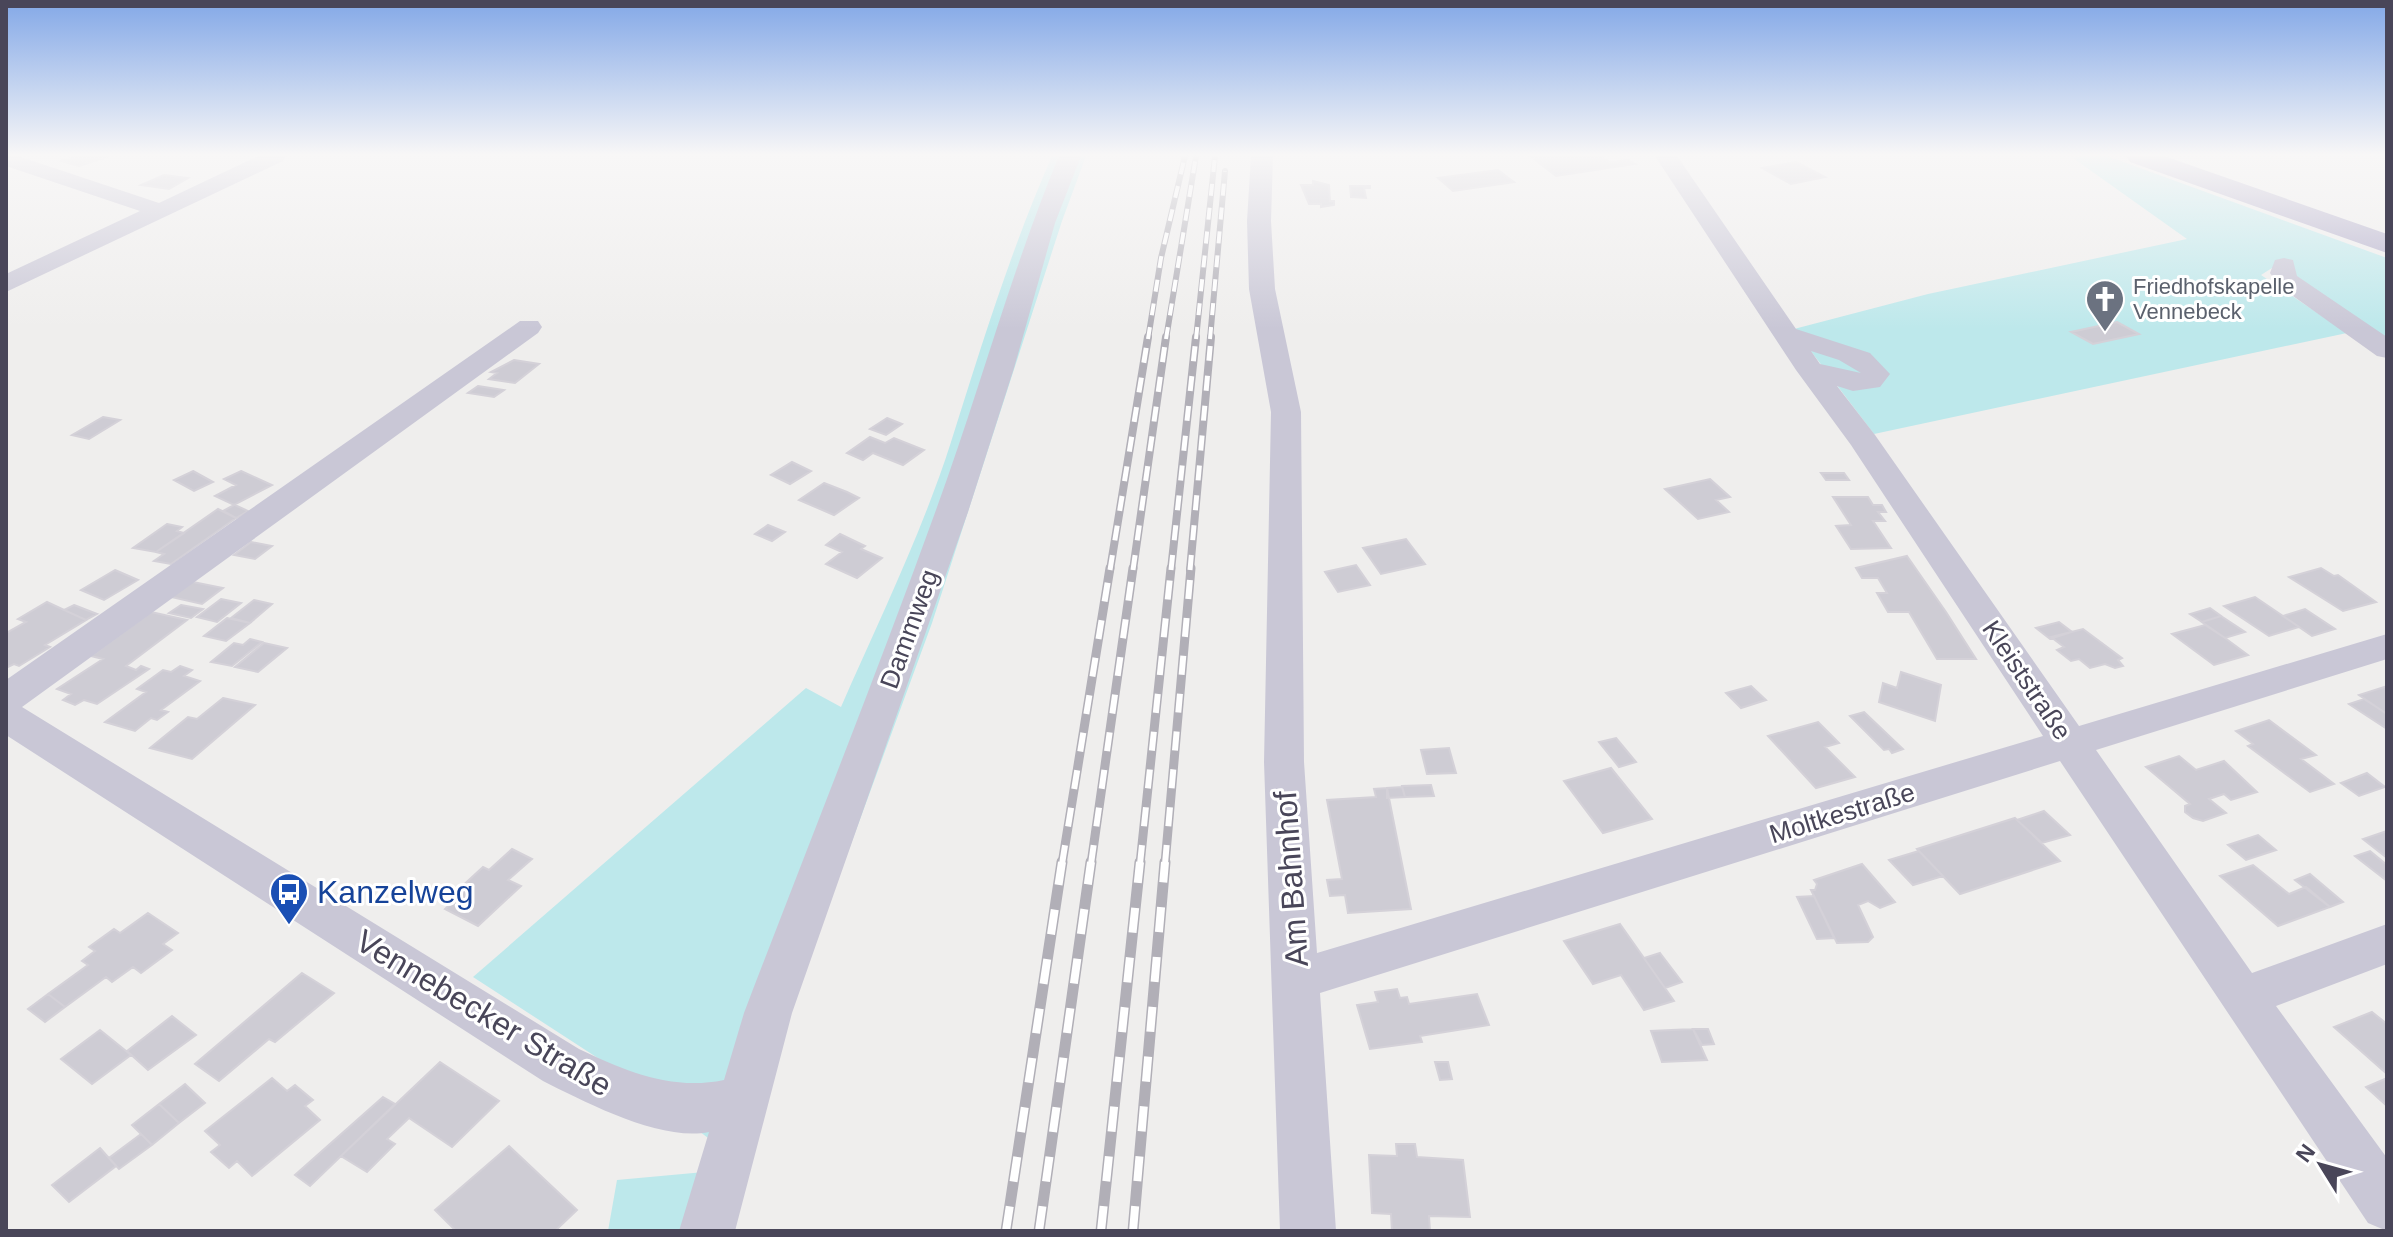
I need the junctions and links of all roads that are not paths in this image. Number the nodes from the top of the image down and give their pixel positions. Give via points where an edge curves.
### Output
1 (155, 214) edge
2 (1047, 214) edge
3 (1259, 214) edge
4 (1705, 214) edge
5 (2302, 214) edge
6 (2387, 244) edge
7 (2284, 265) dead end
8 (6, 284) edge
9 (529, 327) dead end
10 (1787, 335) junction
11 (2387, 350) edge
12 (1810, 370) junction
13 (2387, 646) edge
14 (6, 699) edge
15 (6, 716) edge
16 (2070, 743) junction
17 (2387, 944) edge
18 (1297, 980) junction
19 (2242, 998) junction
20 (742, 1100) junction
21 (2387, 1204) edge
22 (707, 1231) edge
23 (1308, 1231) edge

1 - 8 street
2 - 20 street, Dammweg via 952,512 768,1013
3 - 18 street, Am Bahnhof via 1262,289 1286,412 1284,762
4 - 10 street, Kleiststraße
5 - 6 main road
7 - 11 street via 2288,281
9 - 14 street
10 - 12 street, Kleiststraße
10 - 12 street via 1857,356 1876,374 1870,381 1853,382
12 - 16 street, Kleiststraße
13 - 16 street, Moltkestraße
15 - 20 street, Vennebecker Straße via 561,1065 627,1097 697,1110
16 - 18 street, Moltkestraße
16 - 19 street, Kleiststraße
17 - 19 street
18 - 23 street, Am Bahnhof
19 - 21 street, Kleiststraße
20 - 22 street

